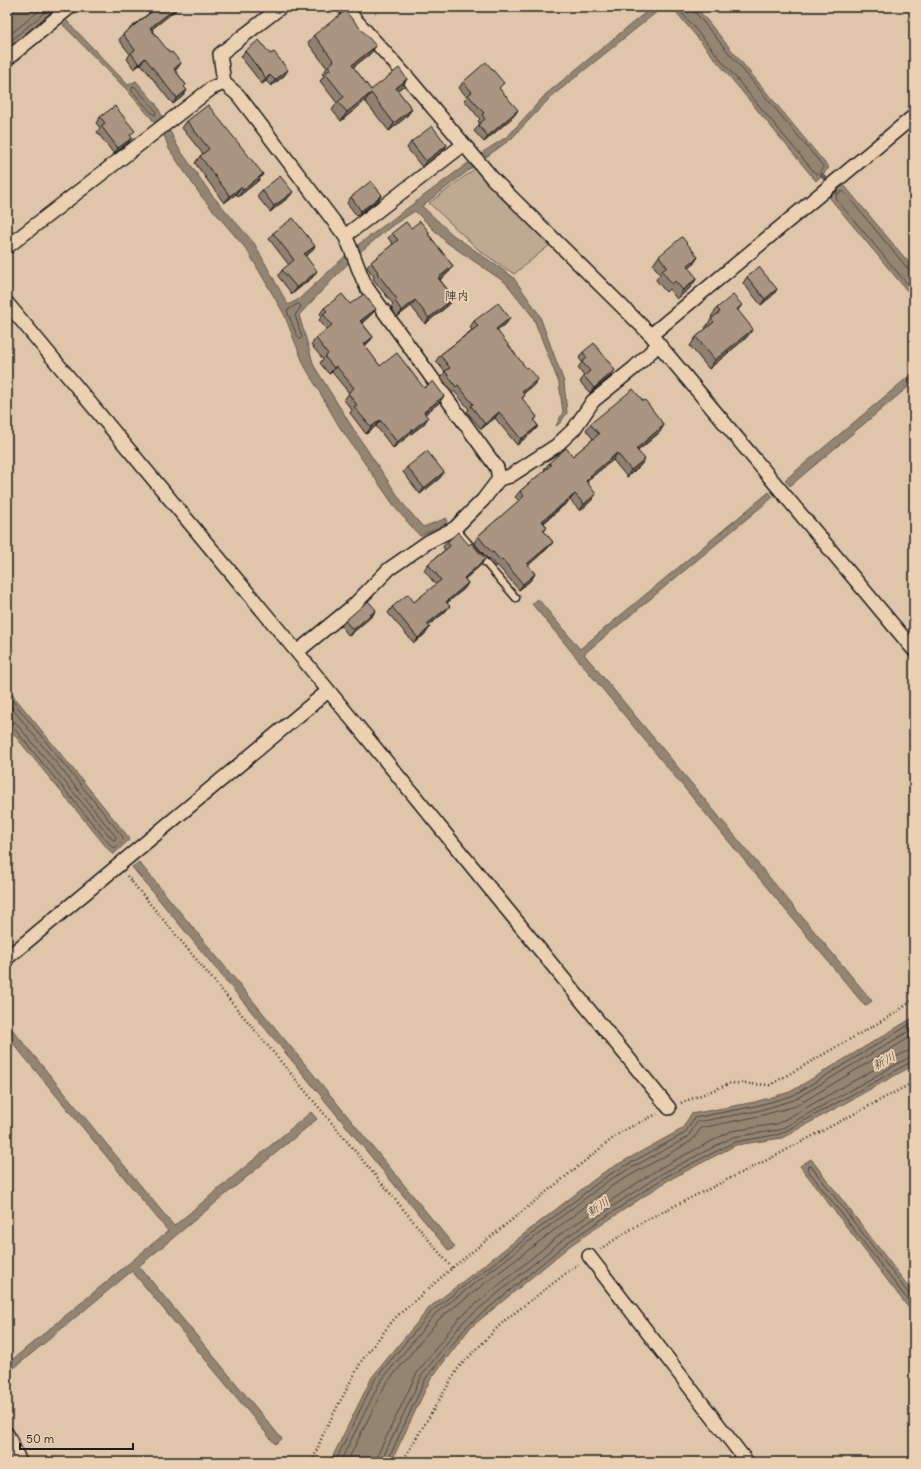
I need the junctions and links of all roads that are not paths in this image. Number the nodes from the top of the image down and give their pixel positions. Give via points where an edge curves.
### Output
1 (70, 7) edge
2 (281, 7) edge
3 (344, 7) edge
4 (7, 59) edge
5 (224, 83) junction
6 (914, 116) edge
7 (463, 145) junction
8 (348, 241) junction
9 (7, 247) edge
10 (7, 303) edge
11 (655, 339) junction
12 (499, 479) junction
13 (454, 528) junction
14 (516, 598) dead end
15 (914, 650) edge
16 (297, 652) junction
17 (328, 691) junction
18 (7, 958) edge
19 (669, 1108) road end
20 (589, 1256) road end
21 (7, 1434) edge
22 (20, 1462) edge
23 (747, 1462) edge

1 - 4 street
2 - 5 street via 220,54
3 - 7 street
5 - 8 street via 238,95
5 - 9 street via 212,88 153,132
6 - 11 street
7 - 8 street
7 - 11 street via 493,179
8 - 12 street via 367,288 497,468
10 - 16 street
11 - 12 street via 634,368 593,402 574,429 556,446 510,476
11 - 15 street
12 - 13 street via 483,500
13 - 14 lane
13 - 16 street via 428,542 389,569 353,606
16 - 17 street
17 - 18 street
17 - 19 street
20 - 23 street
21 - 22 street

